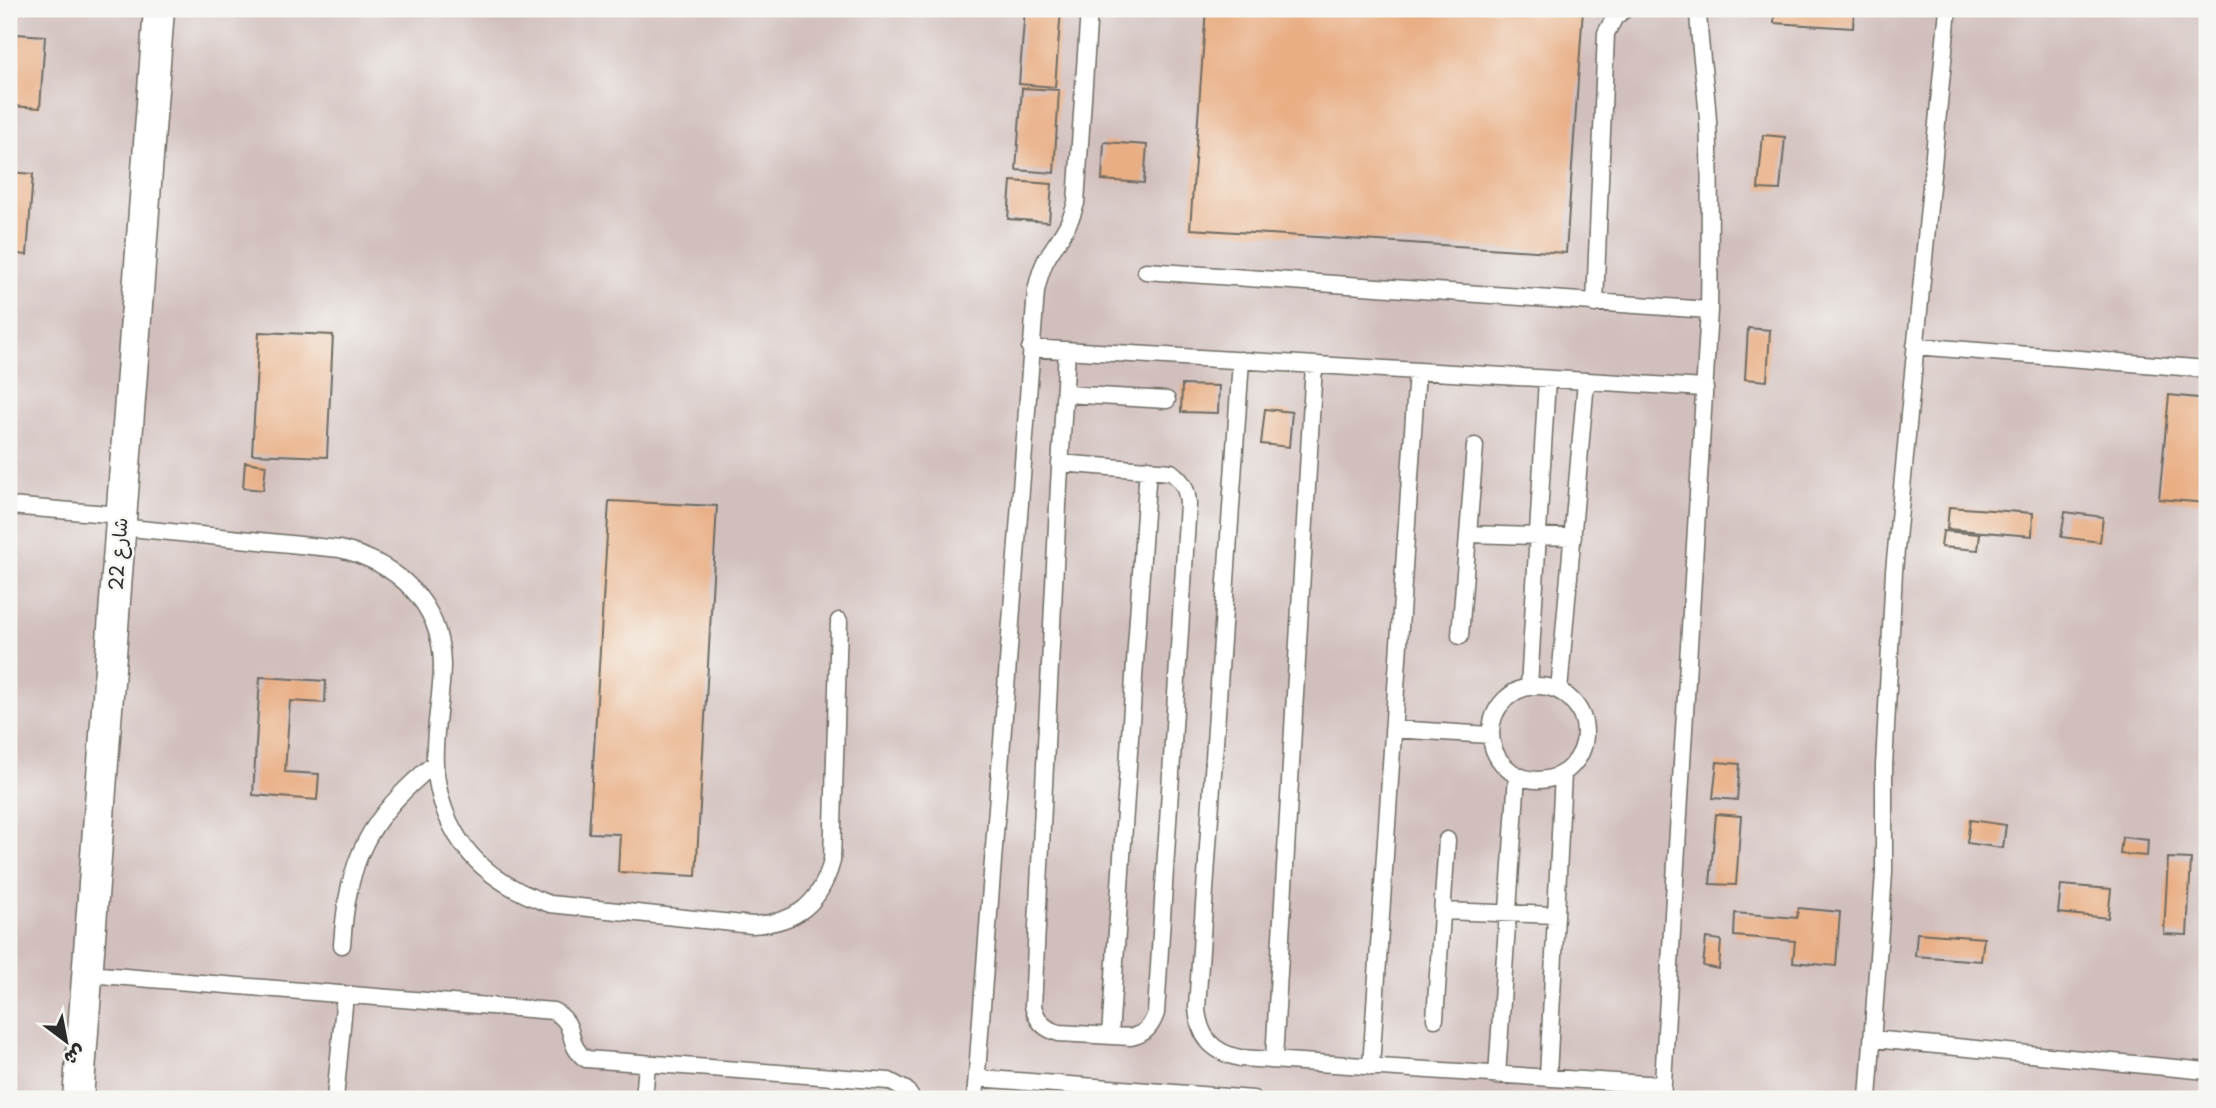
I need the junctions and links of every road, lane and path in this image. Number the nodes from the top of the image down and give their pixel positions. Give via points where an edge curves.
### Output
1 (159, 9) edge
2 (1089, 9) edge
3 (1625, 9) edge
4 (1698, 9) edge
5 (1948, 9) edge
6 (1146, 271) dead end
7 (1595, 304) junction
8 (1709, 310) junction
9 (1915, 346) junction
10 (1030, 348) junction
11 (1067, 351) junction
12 (1241, 360) junction
13 (1314, 365) junction
14 (2207, 369) edge
15 (1417, 371) junction
16 (1548, 379) junction
17 (1586, 381) junction
18 (1705, 388) junction
19 (1065, 394) junction
20 (1167, 400) dead end
21 (1475, 446) dead end
22 (1060, 463) junction
23 (1148, 468) junction
24 (9, 506) edge
25 (121, 521) junction
26 (1468, 534) junction
27 (1537, 536) junction
28 (1573, 537) junction
29 (839, 621) dead end
30 (1461, 636) dead end
31 (1529, 687) junction
32 (1559, 691) junction
33 (1393, 729) junction
34 (1490, 735) junction
35 (435, 763) junction
36 (1563, 773) junction
37 (1517, 775) junction
38 (1447, 840) dead end
39 (1442, 911) junction
40 (1508, 913) junction
41 (1556, 915) junction
42 (342, 945) dead end
43 (87, 974) junction
44 (345, 995) junction
45 (1435, 1019) dead end
46 (1110, 1036) junction
47 (1873, 1039) junction
48 (1274, 1059) junction
49 (647, 1064) junction
50 (1371, 1067) junction
51 (2207, 1072) edge
52 (1497, 1076) junction
53 (977, 1077) junction
54 (1548, 1077) junction
55 (1662, 1092) edge
56 (78, 1099) edge
57 (335, 1099) edge
58 (644, 1099) edge
59 (912, 1099) edge
60 (975, 1099) edge
61 (1253, 1099) edge
62 (1868, 1099) edge

1 - 25 street, شارع 22
2 - 10 lane via 1076,203 1068,227 1041,272
3 - 7 lane via 1606,33
4 - 8 lane via 1708,121
5 - 9 lane
6 - 7 lane
7 - 8 lane
8 - 18 lane
9 - 14 lane
9 - 47 lane via 1888,660 1884,873
10 - 11 lane
10 - 53 lane
11 - 12 lane
11 - 19 lane
12 - 13 lane
12 - 48 lane via 1197,1008 1203,1036 1213,1047 1240,1058
13 - 15 lane
13 - 48 lane
15 - 16 lane
15 - 33 lane
16 - 17 lane
16 - 27 lane
17 - 18 lane
17 - 28 lane
18 - 55 lane
19 - 20 lane
19 - 22 lane
21 - 26 lane
22 - 23 lane
22 - 46 lane via 1033,1006 1049,1030
23 - 46 lane
23 - 46 lane via 1171,472 1181,480 1188,504 1156,1013 1141,1035
24 - 25 lane
25 - 35 lane via 340,549 384,565 403,579 419,596 439,639 442,662
25 - 43 street, شارع 22
26 - 27 lane
26 - 30 lane
27 - 28 lane
27 - 31 lane
28 - 32 lane
29 - 35 lane via 832,861 818,896 789,919 752,925 550,904 524,895 478,863 461,842 447,817
31 - 32 lane
31 - 34 lane via 1501,704
32 - 36 lane via 1573,701 1586,731 1575,762
33 - 34 lane
33 - 50 lane
34 - 37 lane via 1503,765
35 - 42 lane via 402,790 375,823 356,862 345,902
36 - 37 lane via 1532,780
36 - 41 lane
37 - 40 lane
38 - 39 lane
39 - 40 lane
39 - 45 lane
40 - 41 lane
40 - 52 lane
41 - 54 lane
43 - 44 lane
43 - 56 street, شارع 22
44 - 49 lane via 553,1011 567,1021 573,1046 586,1059
44 - 57 lane
47 - 51 lane
47 - 62 lane
48 - 50 lane
49 - 58 lane
49 - 59 lane via 889,1081
50 - 52 lane
52 - 54 lane
53 - 60 lane
53 - 61 lane
54 - 55 lane

